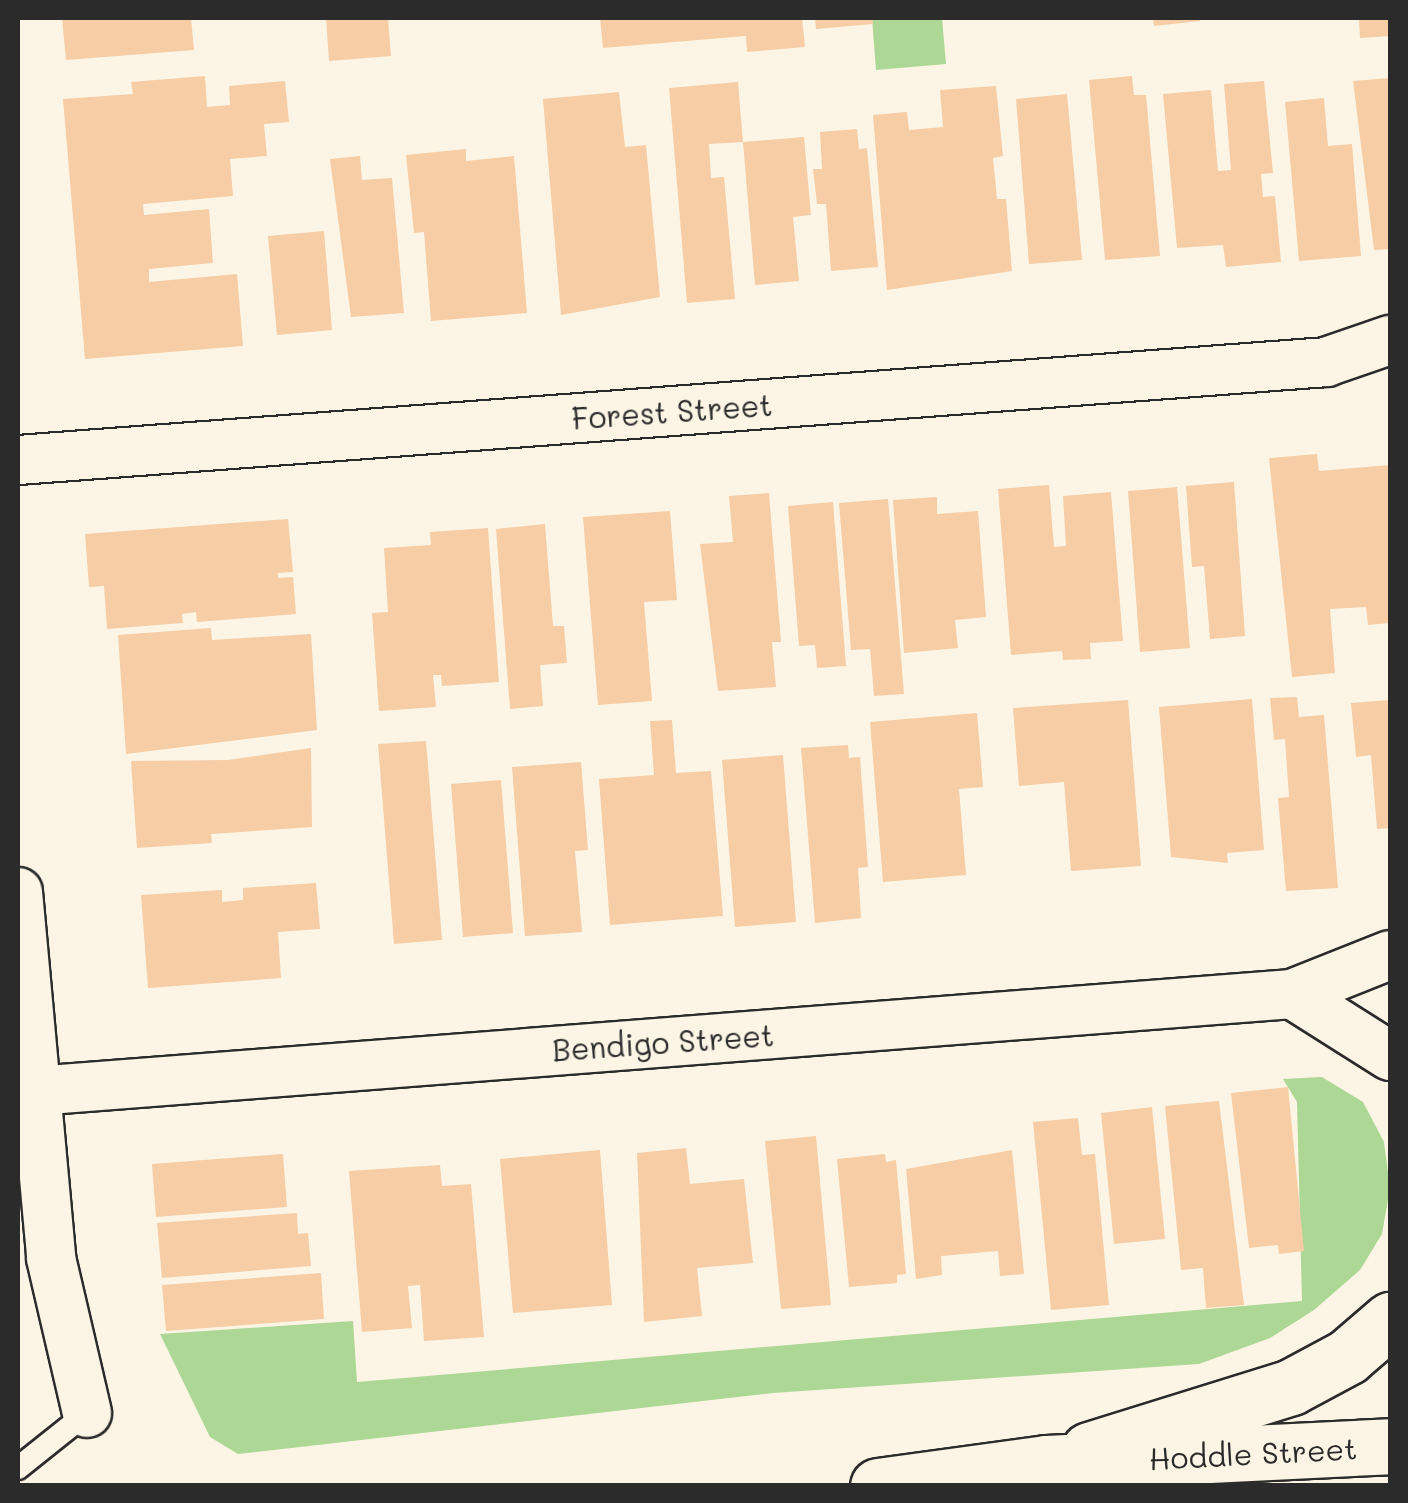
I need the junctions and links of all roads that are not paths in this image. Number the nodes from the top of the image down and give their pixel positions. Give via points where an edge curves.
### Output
1 (1390, 340) edge
2 (1326, 362) junction
3 (1390, 376) edge
4 (18, 460) edge
5 (18, 892) edge
6 (1390, 955) edge
7 (1292, 994) junction
8 (1390, 1056) edge
9 (35, 1090) junction
10 (1390, 1320) edge
11 (87, 1413) joint
12 (1390, 1446) edge
13 (1046, 1463) junction
14 (18, 1468) edge
15 (878, 1486) edge

1 - 2 street, Forest Street
2 - 3 street, Forest Street
2 - 4 street, Forest Street
5 - 9 street
6 - 7 street, Bendigo Street
7 - 8 street
7 - 9 street, Bendigo Street
9 - 11 street via 51,1258
10 - 13 main road via 1347,1357 1290,1388
11 - 14 lane
12 - 13 main road, Hoddle Street
13 - 15 main road, Hoddle Street

